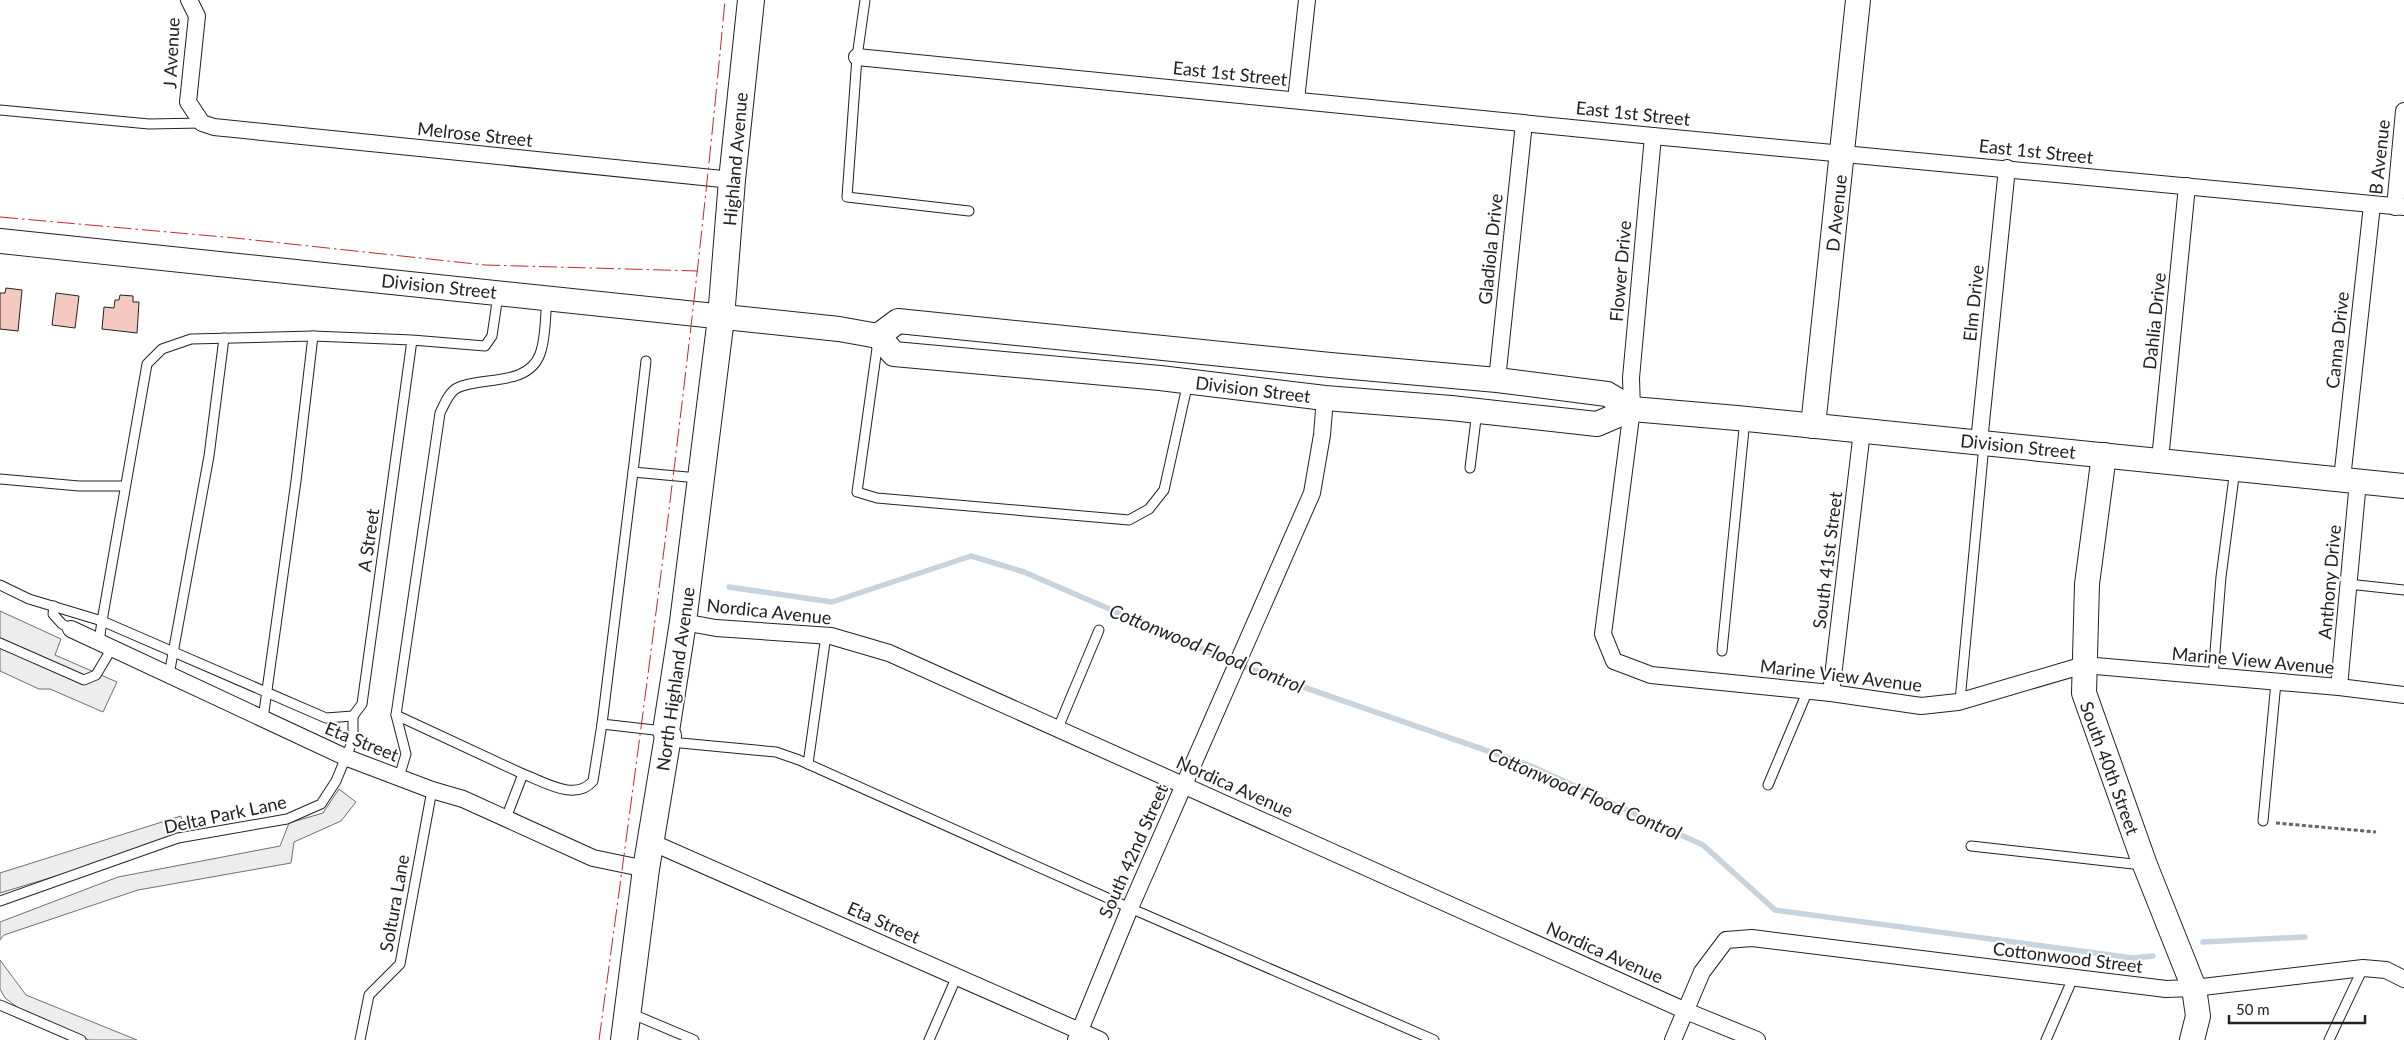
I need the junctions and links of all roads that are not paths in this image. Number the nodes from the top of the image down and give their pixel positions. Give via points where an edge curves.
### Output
1 (189, 0) edge
2 (751, 0) edge
3 (865, 0) edge
4 (1307, 0) edge
5 (1858, 0) edge
6 (857, 56) junction
7 (1296, 100) junction
8 (0, 110) edge
9 (2404, 111) edge
10 (1524, 123) junction
11 (208, 125) junction
12 (1653, 136) junction
13 (1842, 153) junction
14 (2007, 168) junction
15 (732, 180) junction
16 (2187, 186) junction
17 (2372, 205) junction
18 (2399, 207) edge
19 (969, 211) dead end
20 (0, 241) edge
21 (498, 292) junction
22 (547, 298) junction
23 (721, 318) junction
24 (313, 336) junction
25 (878, 336) junction
26 (224, 338) junction
27 (412, 340) junction
28 (646, 361) dead end
29 (1497, 380) junction
30 (1188, 382) junction
31 (1325, 398) junction
32 (1632, 409) junction
33 (1477, 411) junction
34 (1745, 419) junction
35 (1813, 426) junction
36 (1862, 431) junction
37 (1982, 442) junction
38 (2104, 456) junction
39 (2160, 460) junction
40 (1470, 468) dead end
41 (2235, 469) junction
42 (633, 472) junction
43 (0, 479) edge
44 (701, 479) junction
45 (2350, 480) junction
46 (125, 486) junction
47 (2404, 486) edge
48 (2348, 584) junction
49 (0, 585) edge
50 (2404, 590) edge
51 (54, 606) junction
52 (102, 621) junction
53 (683, 622) junction
54 (71, 630) joint
55 (1099, 630) dead end
56 (826, 636) junction
57 (0, 644) edge
58 (106, 645) junction
59 (1722, 651) dead end
60 (172, 652) junction
61 (2084, 665) junction
62 (169, 675) junction
63 (2213, 677) junction
64 (2276, 682) junction
65 (2339, 687) junction
66 (1808, 690) junction
67 (267, 692) junction
68 (1831, 693) junction
69 (2404, 695) edge
70 (1960, 701) junction
71 (396, 715) junction
72 (353, 716) junction
73 (263, 718) junction
74 (602, 724) junction
75 (1058, 728) junction
76 (667, 737) junction
77 (345, 757) junction
78 (808, 764) junction
79 (523, 774) junction
80 (399, 777) junction
81 (1184, 785) junction
82 (1768, 785) dead end
83 (432, 790) junction
84 (506, 818) junction
85 (2263, 821) road end
86 (651, 842) junction
87 (1970, 846) dead end
88 (2144, 865) junction
89 (646, 869) junction
90 (0, 901) edge
91 (1130, 908) junction
92 (2362, 968) junction
93 (957, 976) junction
94 (2073, 978) junction
95 (2404, 979) edge
96 (2194, 988) junction
97 (0, 1006) edge
98 (1686, 1011) junction
99 (628, 1012) junction
100 (1078, 1036) edge
101 (81, 1040) edge
102 (360, 1040) edge
103 (624, 1040) edge
104 (694, 1040) edge
105 (929, 1040) edge
106 (1100, 1040) edge
107 (1434, 1040) edge
108 (1674, 1040) edge
109 (1757, 1040) edge
110 (2046, 1040) edge
111 (2192, 1040) edge
112 (2329, 1040) edge

1 - 11 street, J Avenue via 197,16 188,102
2 - 15 main road, Highland Avenue
3 - 6 lane
4 - 7 street
5 - 13 main road, D Avenue
6 - 7 street, East 1st Street
6 - 19 lane via 847,197
7 - 10 street, East 1st Street
8 - 11 lane via 149,124
9 - 18 street, B Avenue
10 - 12 street, East 1st Street
10 - 29 street, Gladiola Drive
11 - 15 street, Melrose Street
12 - 13 street, East 1st Street
12 - 32 street, Flower Drive via 1631,378
13 - 14 street, East 1st Street
13 - 35 main road, D Avenue
14 - 16 street, East 1st Street
14 - 37 street, Elm Drive
15 - 23 main road, Highland Avenue
16 - 17 street, East 1st Street
16 - 39 street, Dahlia Drive
17 - 18 street, East 1st Street
17 - 45 street, Canna Drive
20 - 21 main road, Division Street
21 - 22 main road, Division Street
21 - 27 lane via 492,336 485,346
22 - 23 main road, Division Street
22 - 71 lane via 541,352 536,362 515,376 457,388 440,413
23 - 25 main road, Division Street via 839,329
23 - 44 main road, North Highland Avenue
24 - 26 lane
24 - 27 lane
24 - 67 lane
25 - 29 main road, Division Street via 898,321
25 - 30 main road, Division Street via 894,354
25 - 30 lane via 857,492 878,498 1129,520 1149,509 1164,490
26 - 46 lane via 192,339 162,349 147,364
26 - 60 lane via 210,456
27 - 72 lane, A Street via 362,704
28 - 42 lane
29 - 32 main road, Division Street via 1607,394
30 - 31 main road, Division Street
31 - 33 main road, Division Street
31 - 81 street, South 42nd Street via 1312,493
32 - 33 main road, Division Street via 1597,424
32 - 34 main road, Division Street
32 - 66 street, Marine View Avenue via 1603,634 1614,661 1651,675
33 - 40 lane
34 - 35 main road, Division Street
34 - 59 lane
35 - 36 main road, Division Street
36 - 37 main road, Division Street
36 - 68 street, South 41st Street
37 - 38 main road, Division Street
37 - 70 lane
38 - 39 main road, Division Street
38 - 61 main road, South 40th Street via 2087,584
39 - 41 main road, Division Street
41 - 45 main road, Division Street
41 - 63 lane via 2221,577
42 - 44 lane
42 - 74 lane
43 - 46 lane via 80,486
44 - 53 main road, North Highland Avenue
45 - 47 main road, Division Street
45 - 48 street, Anthony Drive
46 - 52 lane
48 - 50 lane
48 - 65 street, Anthony Drive
49 - 51 lane
51 - 52 lane
51 - 54 lane via 53,614
52 - 58 lane
52 - 60 lane
53 - 56 street, Nordica Avenue via 716,628
53 - 76 main road, North Highland Avenue
54 - 58 street, Eta Street
55 - 75 lane
56 - 75 street, Nordica Avenue via 889,653
56 - 78 lane
57 - 58 lane via 84,680 96,675
58 - 62 street, Eta Street
60 - 62 lane
60 - 67 lane
61 - 63 street, Marine View Avenue
61 - 70 street, Marine View Avenue
61 - 88 main road, South 40th Street via 2084,693
62 - 73 street, Eta Street
63 - 64 street, Marine View Avenue
64 - 65 street, Marine View Avenue
64 - 85 lane
65 - 69 street, Marine View Avenue
66 - 68 street, Marine View Avenue
66 - 82 lane
67 - 72 lane via 326,718
67 - 73 lane
68 - 70 street, Marine View Avenue via 1922,706
71 - 79 lane
71 - 80 lane via 406,754
72 - 77 lane, Delta Park Lane via 353,740
73 - 77 street, Eta Street
74 - 76 lane
74 - 79 lane via 593,781 588,788 568,791
75 - 81 street, Nordica Avenue
76 - 78 lane via 776,752
76 - 86 main road, North Highland Avenue
77 - 80 street, Eta Street
77 - 90 lane, Delta Park Lane via 336,781 321,804 287,819 178,838
78 - 91 lane
79 - 84 lane
80 - 83 street, Eta Street
81 - 91 street, South 42nd Street
81 - 98 street, Nordica Avenue
83 - 84 street, Eta Street via 463,799
83 - 102 lane, Soltura Lane via 400,964 369,995
84 - 89 street, Eta Street via 593,858
86 - 89 main road, North Highland Avenue
86 - 93 street, Eta Street
87 - 88 lane
88 - 96 main road, South 40th Street
89 - 99 main road, North Highland Avenue
91 - 100 street, South 42nd Street
91 - 107 lane
92 - 95 street, Cottonwood Street via 2386,970
92 - 96 street, Cottonwood Street
92 - 112 lane
93 - 100 street, Eta Street
93 - 105 lane
94 - 96 street, Cottonwood Street via 2166,989
94 - 98 street, Cottonwood Street via 1752,938 1726,940 1702,972
94 - 110 lane
96 - 111 main road, South 40th Street via 2198,1016
97 - 101 lane
98 - 108 street
98 - 109 street, Nordica Avenue
99 - 103 main road, North Highland Avenue
99 - 104 lane
100 - 106 street, Eta Street

